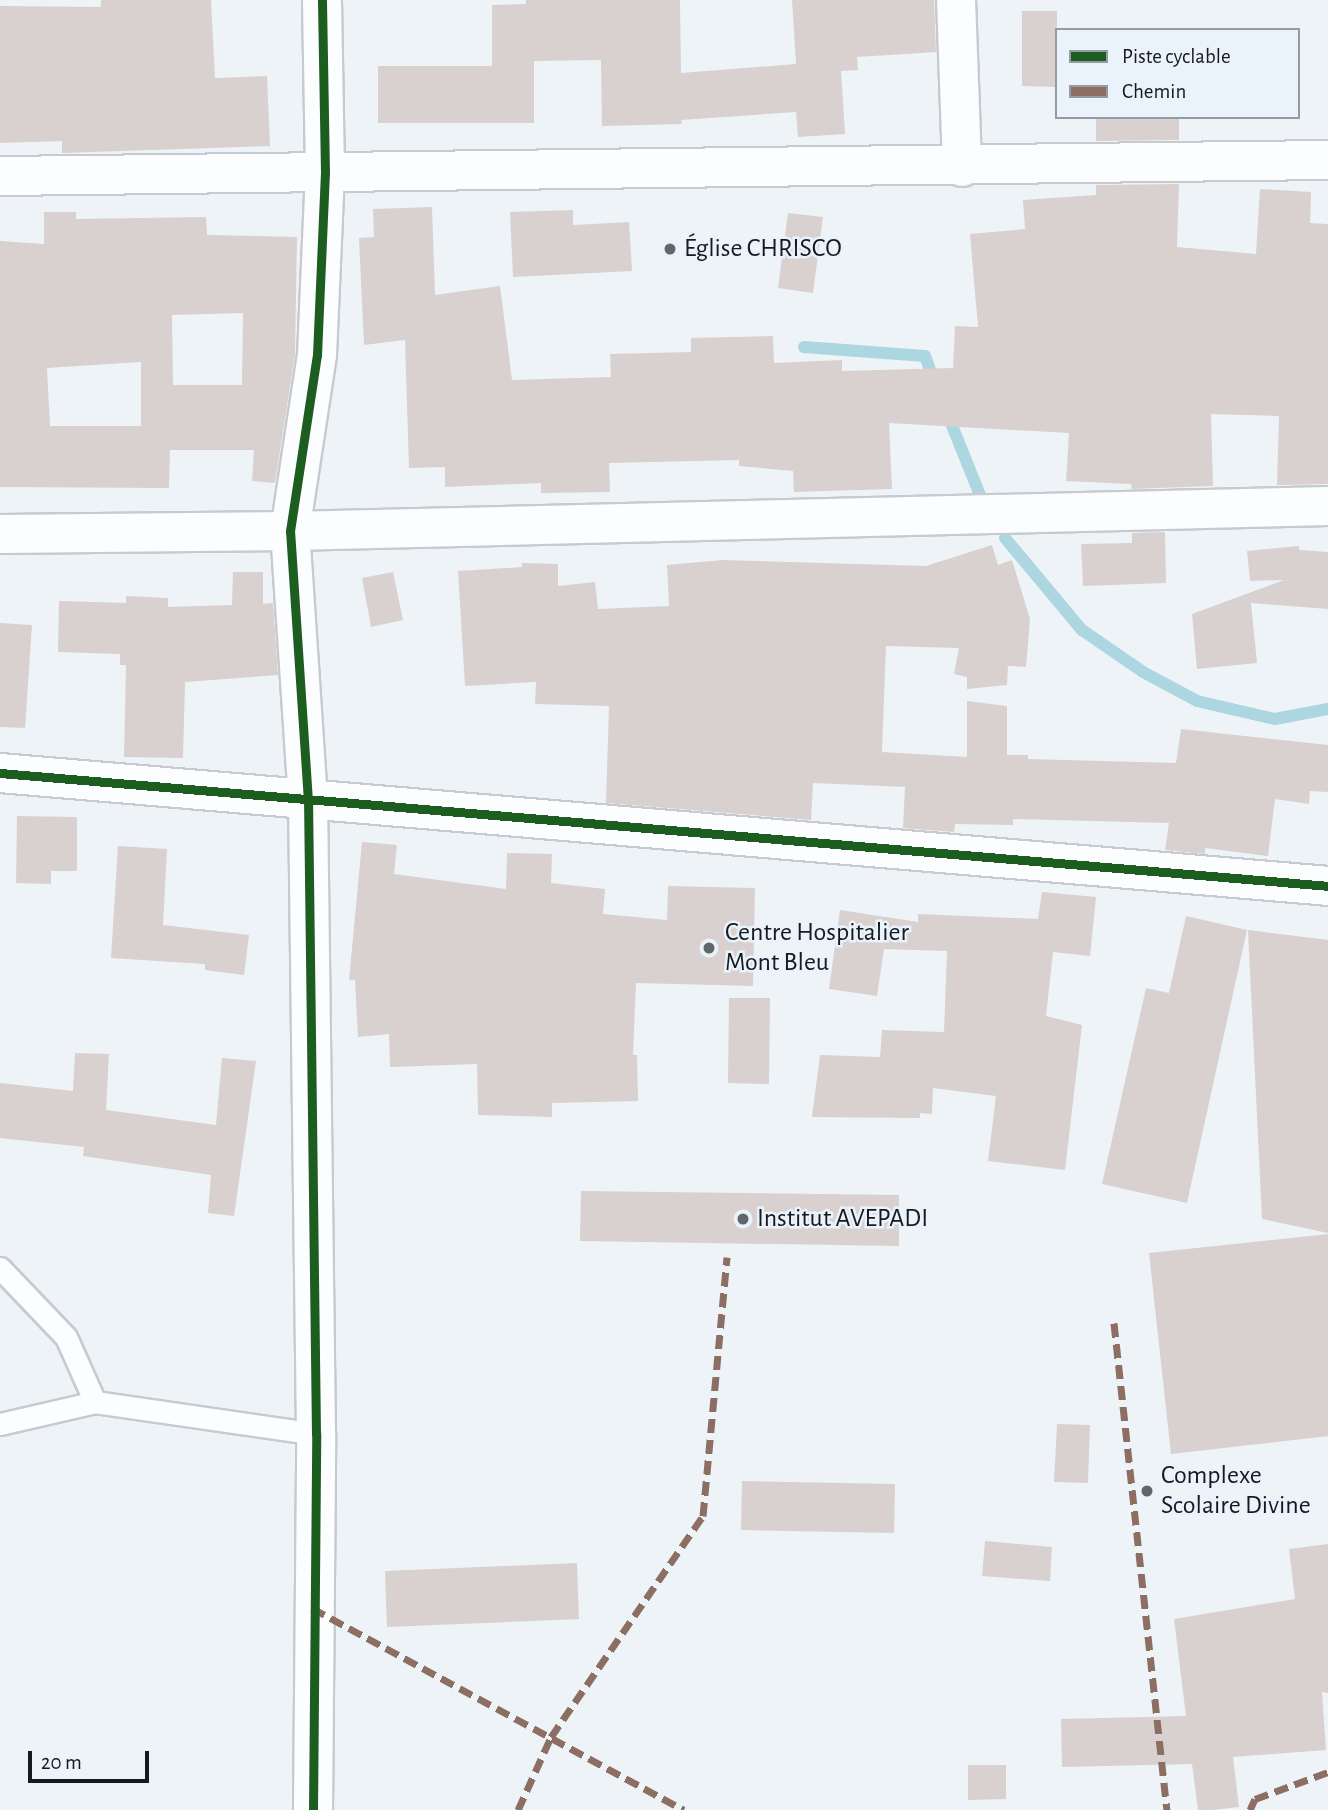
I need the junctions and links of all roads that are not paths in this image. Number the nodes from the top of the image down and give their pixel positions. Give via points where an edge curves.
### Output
1 (322, 0) edge
2 (956, 0) edge
3 (1328, 160) edge
4 (962, 167) junction
5 (325, 173) junction
6 (0, 176) edge
7 (1328, 506) edge
8 (290, 531) junction
9 (0, 534) edge
10 (0, 773) edge
11 (308, 801) junction
12 (1328, 886) edge
13 (0, 1268) edge
14 (94, 1402) junction
15 (0, 1424) edge
16 (316, 1434) junction
17 (313, 1810) edge

1 - 5 street
2 - 4 street
3 - 4 street
4 - 5 street
5 - 6 street
5 - 8 street via 317,355
7 - 8 street
8 - 9 street
8 - 11 street
10 - 11 street
11 - 12 street
11 - 16 street
13 - 14 lane via 66,1337
14 - 15 lane
14 - 16 lane
16 - 17 street

